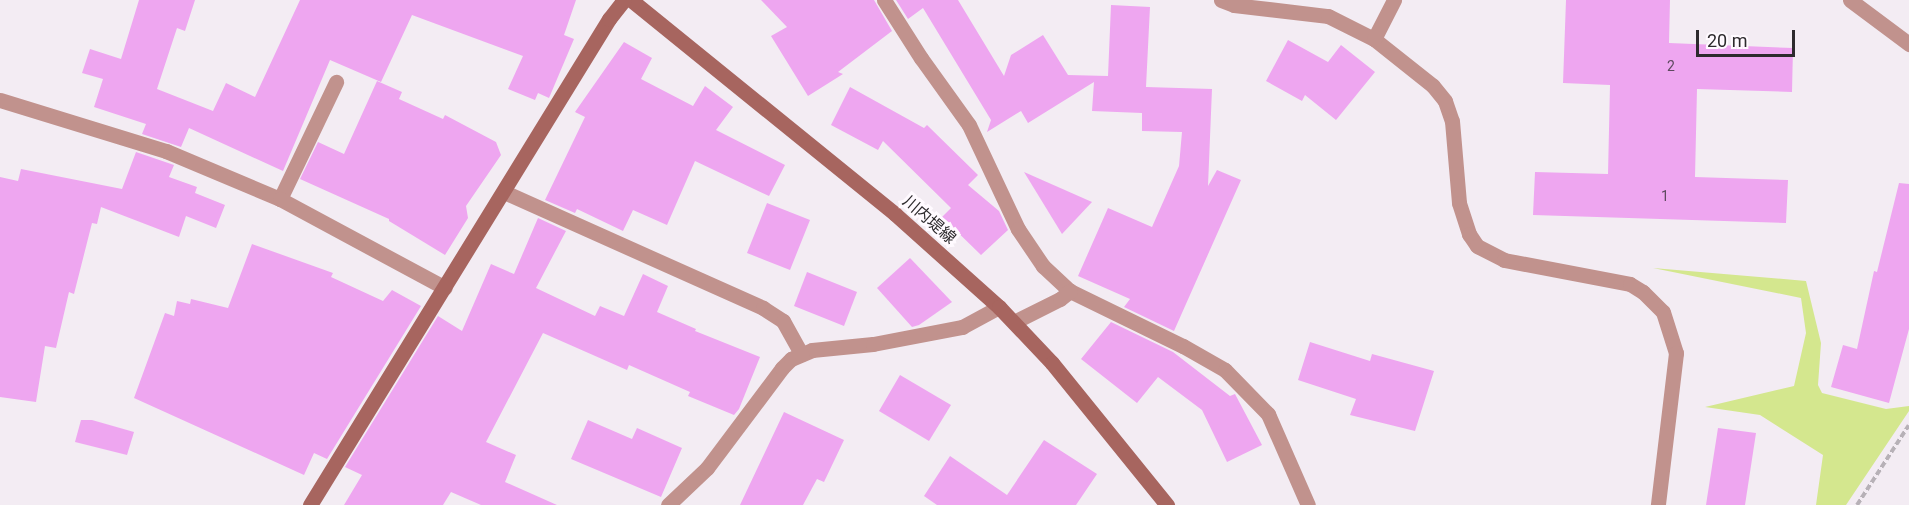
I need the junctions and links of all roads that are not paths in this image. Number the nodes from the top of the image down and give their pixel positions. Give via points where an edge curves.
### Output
1 (624, 0) edge
2 (631, 0) edge
3 (884, 0) edge
4 (1221, 0) edge
5 (1394, 0) edge
6 (1850, 0) edge
7 (1374, 39) junction
8 (1909, 44) edge
9 (336, 82) dead end
10 (0, 100) edge
11 (504, 192) junction
12 (280, 199) junction
13 (445, 288) junction
14 (1070, 291) junction
15 (999, 307) junction
16 (1014, 322) junction
17 (801, 354) junction
18 (310, 505) edge
19 (668, 505) edge
20 (1167, 505) edge
21 (1308, 505) edge
22 (1658, 505) edge

1 - 11 main road
2 - 15 main road, 川内堤線 via 895,214
3 - 14 street via 969,125 1018,229 1043,266
4 - 7 street via 1234,5 1328,16
5 - 7 street
6 - 8 street
7 - 22 street via 1433,86 1445,101 1452,121 1461,209 1469,234 1478,246 1504,260 1630,284 1663,312 1676,353
9 - 12 street
10 - 12 street via 166,152
11 - 13 main road
11 - 17 street via 763,308 783,321
12 - 13 street
13 - 18 main road
14 - 16 street
14 - 21 street via 1225,370 1268,414
15 - 16 main road, 川内堤線
15 - 17 street via 962,327
16 - 20 main road, 川内堤線 via 1096,415
17 - 19 street via 782,368 707,468

